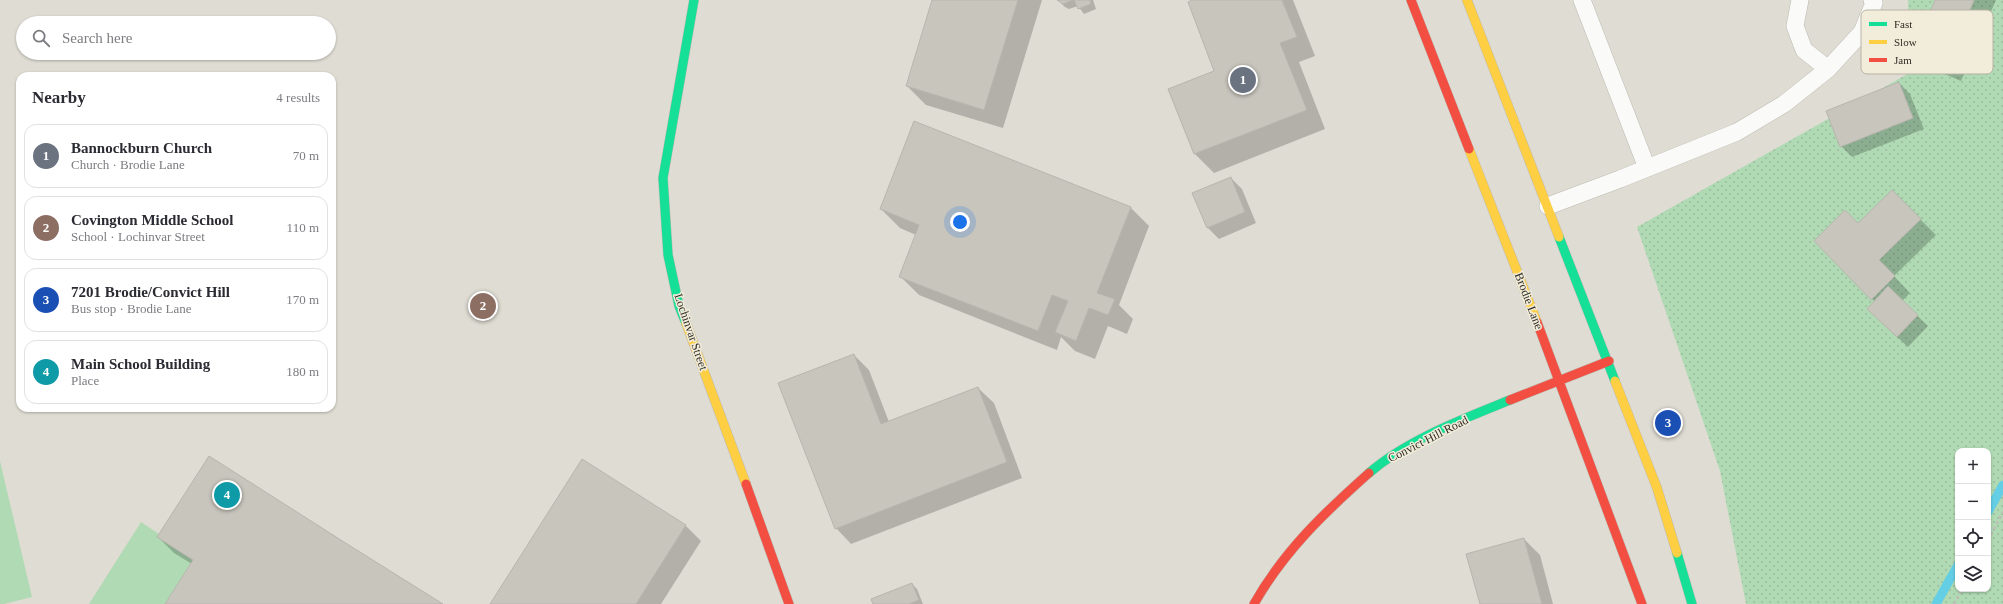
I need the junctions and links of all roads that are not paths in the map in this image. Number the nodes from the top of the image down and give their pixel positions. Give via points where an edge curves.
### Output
1 (694, 0) edge
2 (1411, 0) edge
3 (1467, 0) edge
4 (1582, 0) edge
5 (1800, 0) edge
6 (1872, 0) edge
7 (1871, 10) edge
8 (1861, 33) edge
9 (1828, 69) junction
10 (1648, 168) junction
11 (1548, 206) junction
12 (1609, 361) junction
13 (1560, 381) junction
14 (790, 604) edge
15 (1254, 604) edge
16 (1642, 604) edge
17 (1692, 604) edge

1 - 14 main road, Lochinvar Street via 663,178 668,255 679,306
2 - 13 main road, Brodie Lane
3 - 11 main road
4 - 10 lane
5 - 9 lane via 1795,26 1804,50
6 - 7 lane via 1874,3
8 - 9 lane
9 - 10 lane via 1784,104 1738,132
10 - 11 lane
11 - 12 main road
12 - 13 main road, Convict Hill Road
12 - 17 main road via 1657,488
13 - 15 main road, Convict Hill Road via 1461,421 1417,442 1382,463 1321,515 1288,552
13 - 16 main road, Brodie Lane

